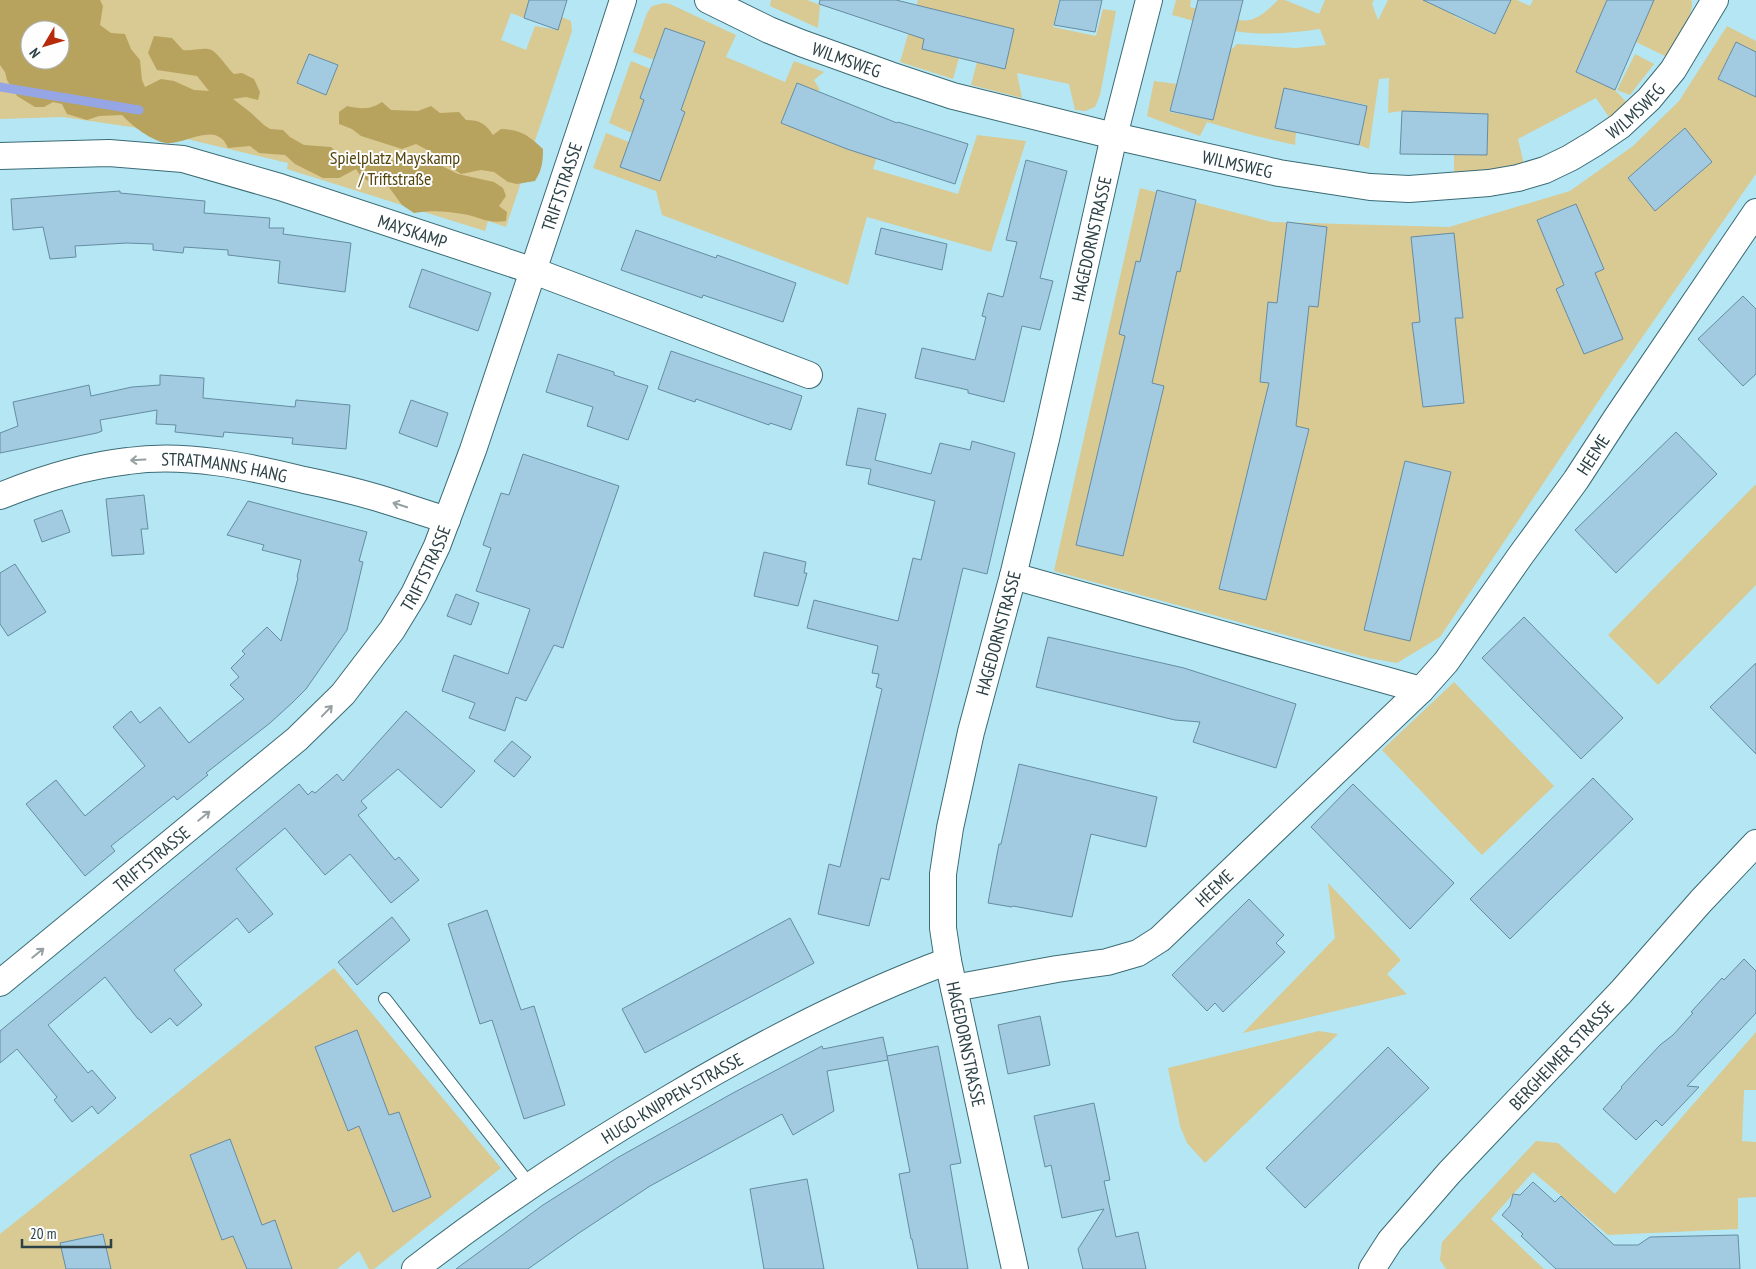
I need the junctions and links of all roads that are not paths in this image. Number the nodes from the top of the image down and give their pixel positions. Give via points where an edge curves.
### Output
1 (622, 0) edge
2 (708, 0) edge
3 (1149, 0) edge
4 (1715, 0) edge
5 (1114, 136) junction
6 (0, 156) edge
7 (1756, 212) edge
8 (534, 271) junction
9 (810, 376) dead end
10 (0, 496) edge
11 (447, 520) junction
12 (1013, 576) junction
13 (1421, 690) junction
14 (1756, 844) edge
15 (948, 961) junction
16 (0, 984) edge
17 (954, 988) junction
18 (386, 998) dead end
19 (530, 1184) junction
20 (415, 1269) edge
21 (1015, 1269) edge
22 (1372, 1269) edge

1 - 8 street, TRIFTSTRASSE
2 - 5 street, WILMSWEG via 769,30 890,75 954,96
3 - 5 street, HAGEDORNSTRASSE
4 - 5 street, WILMSWEG via 1673,70 1627,119 1595,144 1570,158 1518,178 1489,184 1409,189 1370,187 1279,173
5 - 12 street, HAGEDORNSTRASSE
6 - 8 street, MAYSKAMP via 110,153 183,159 280,187
7 - 13 street, HEEME via 1576,480 1446,662
8 - 9 street, MAYSKAMP
8 - 11 street, TRIFTSTRASSE
11 -> 10 street, STRATMANNS HANG via 316,482 247,466 196,459 129,460 96,465 32,482
16 -> 11 street, TRIFTSTRASSE via 322,716 359,675 402,614 426,570
12 - 13 street
12 - 15 street, HAGEDORNSTRASSE via 971,732 950,828 943,874 943,928
13 - 17 street, HEEME via 1160,939 1138,953 1107,962
14 - 22 street, BERGHEIMER STRASSE via 1449,1173 1390,1241
15 - 17 street, HAGEDORNSTRASSE
15 - 19 street, HUGO-KNIPPEN-STRASSE via 824,1015 724,1066
17 - 21 street, HAGEDORNSTRASSE
18 - 19 lane
19 - 20 street, HUGO-KNIPPEN-STRASSE

